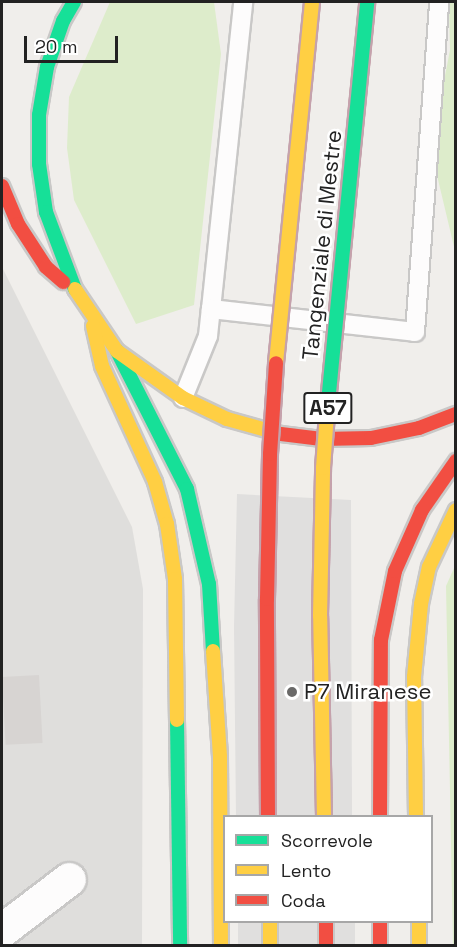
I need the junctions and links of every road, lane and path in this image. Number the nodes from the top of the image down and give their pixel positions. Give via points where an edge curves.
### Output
1 (74, 2) edge
2 (243, 2) edge
3 (312, 2) edge
4 (367, 2) edge
5 (439, 2) edge
6 (2, 186) edge
7 (80, 299) junction
8 (211, 309) junction
9 (90, 316) junction
10 (117, 351) junction
11 (183, 398) junction
12 (456, 414) edge
13 (456, 461) edge
14 (456, 510) edge
15 (268, 815) edge
16 (324, 815) edge
17 (380, 815) edge
18 (417, 815) edge
19 (69, 879) dead end
20 (270, 923) edge
21 (326, 923) edge
22 (380, 923) edge
23 (418, 923) edge
24 (2, 930) edge
25 (180, 945) edge
26 (221, 945) edge
27 (270, 945) edge
28 (326, 945) edge
29 (380, 945) edge
30 (419, 945) edge

1 - 7 main road via 47,67 39,115 39,164 46,212
2 - 8 lane
3 - 15 main road, Tangenziale di Mestre / A57, bridge via 279,322 270,454
4 - 16 main road, Tangenziale di Mestre / A57, bridge via 323,468 320,616
5 - 8 lane via 415,332
6 - 7 main road via 18,224 46,267
7 - 9 main road
8 - 11 lane via 208,336
9 - 10 main road
9 - 25 main road via 102,366 155,482 167,524 175,579
10 - 11 main road
10 - 26 main road via 178,470 209,584 220,757
11 - 12 main road via 227,419 274,434 322,440 371,438 419,428
13 - 17 main road via 422,510 395,571 381,640
14 - 18 main road via 429,567 422,604 414,677
19 - 24 street
20 - 27 main road
21 - 28 main road
22 - 29 main road
23 - 30 main road

